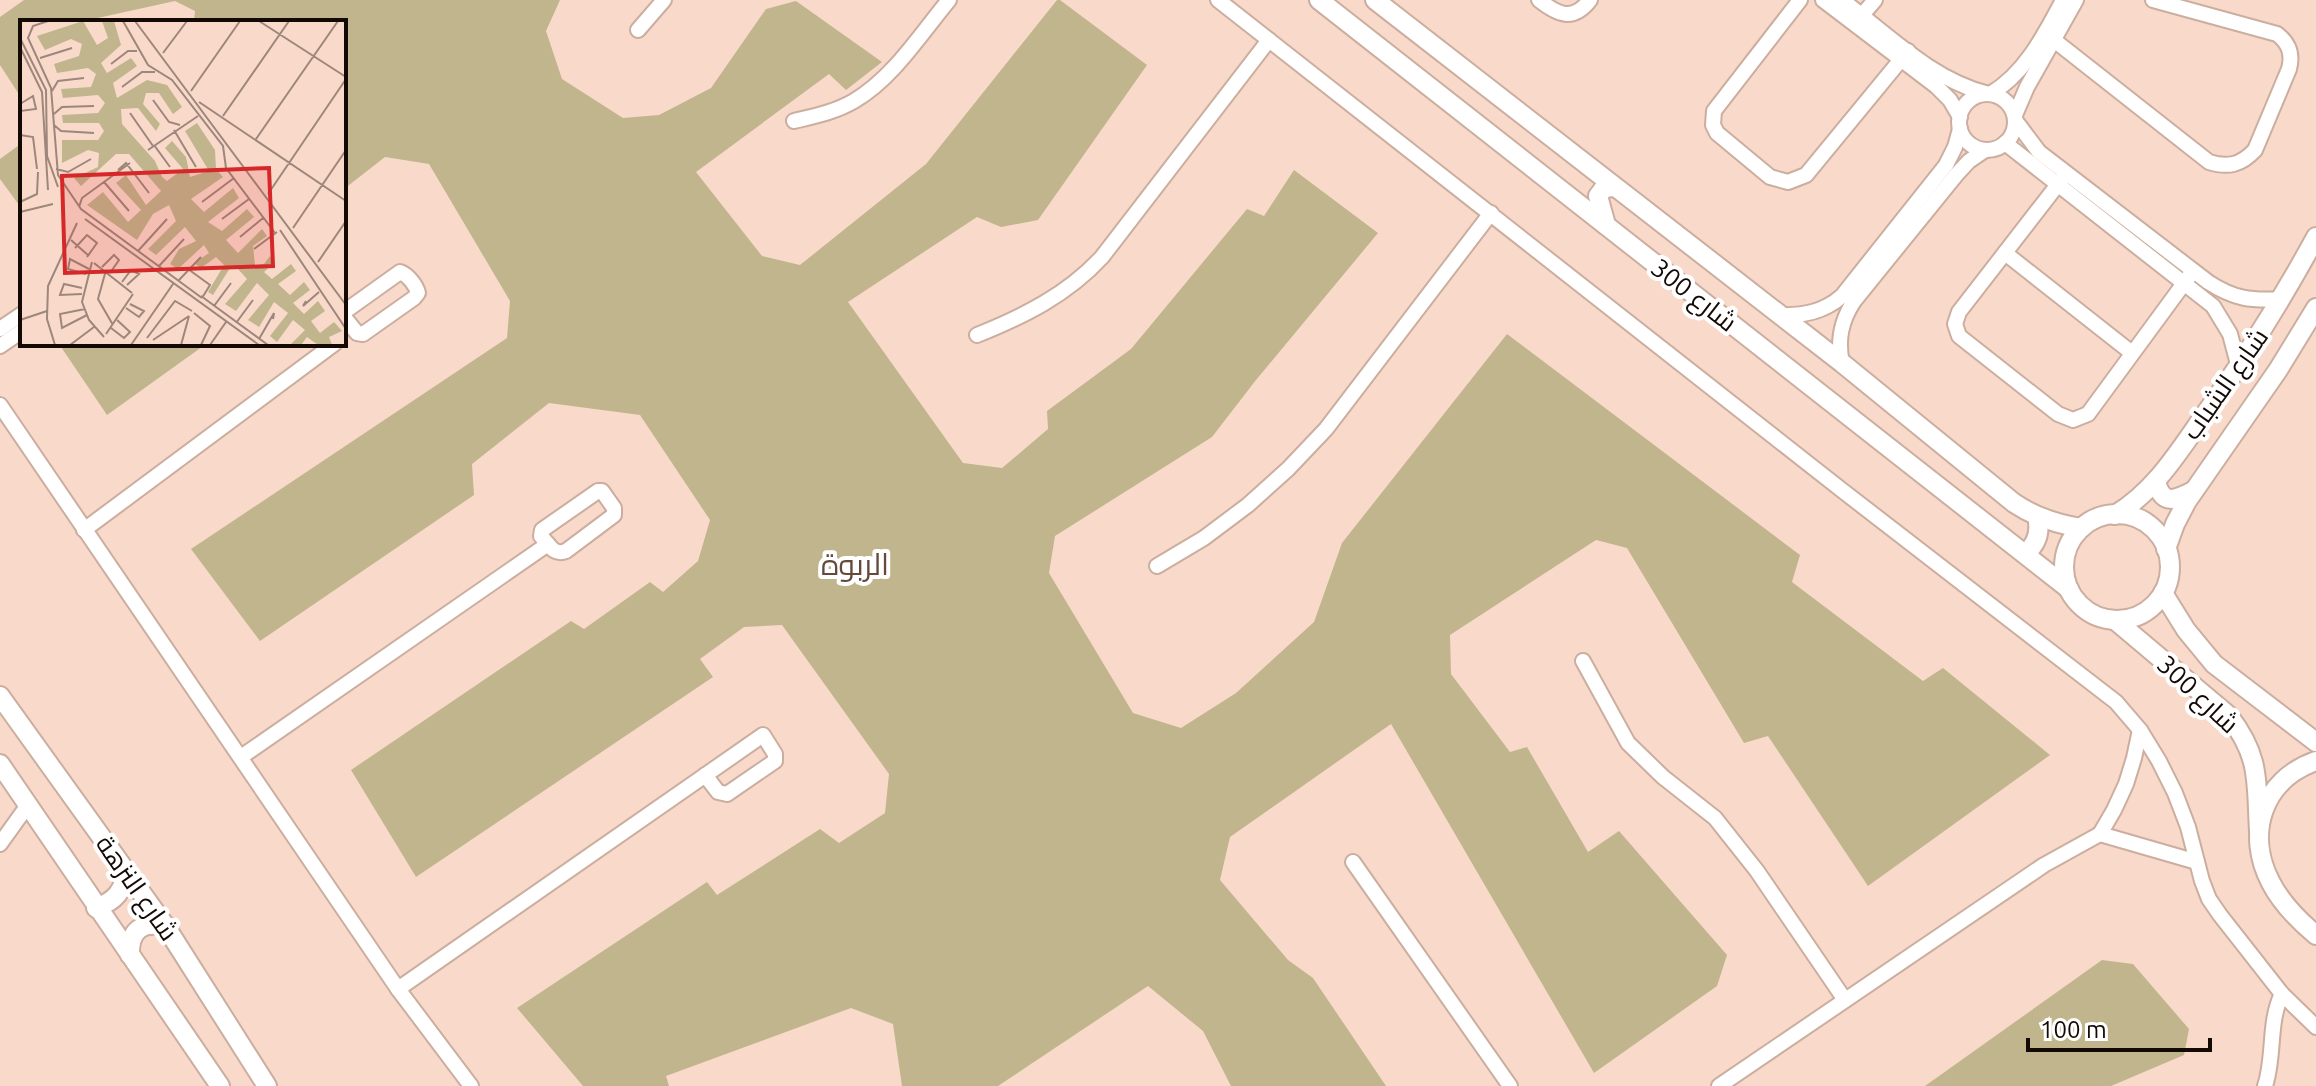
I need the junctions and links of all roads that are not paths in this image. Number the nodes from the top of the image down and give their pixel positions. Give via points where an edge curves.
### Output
1 (664, 0) edge
2 (947, 0) edge
3 (1218, 0) edge
4 (1319, 0) edge
5 (1375, 0) edge
6 (1539, 0) edge
7 (1590, 0) edge
8 (1800, 0) edge
9 (1823, 0) edge
10 (1842, 0) edge
11 (1875, 0) edge
12 (2063, 0) edge
13 (2076, 0) edge
14 (2153, 0) edge
15 (1862, 15) junction
16 (638, 30) dead end
17 (2049, 36) junction
18 (1269, 40) junction
19 (1905, 55) junction
20 (1990, 94) junction
21 (2015, 118) junction
22 (794, 121) dead end
23 (1960, 123) junction
24 (2005, 143) junction
25 (1985, 150) junction
26 (1570, 153) junction
27 (2062, 179) junction
28 (1613, 187) junction
29 (1560, 189) junction
30 (1491, 213) junction
31 (1606, 226) junction
32 (2316, 237) edge
33 (2005, 253) junction
34 (2189, 277) junction
35 (2282, 299) junction
36 (1824, 308) junction
37 (2316, 308) edge
38 (346, 312) edge
39 (20, 315) edge
40 (1779, 315) junction
41 (1842, 324) junction
42 (0, 329) edge
43 (20, 332) edge
44 (349, 333) edge
45 (977, 335) dead end
46 (0, 346) edge
47 (331, 346) edge
48 (2132, 353) junction
49 (1842, 363) junction
50 (2239, 368) junction
51 (0, 405) edge
52 (2156, 482) junction
53 (2195, 490) junction
54 (2115, 515) junction
55 (2037, 517) junction
56 (2081, 528) junction
57 (84, 530) junction
58 (548, 544) junction
59 (2166, 549) junction
60 (2025, 554) junction
61 (1157, 566) dead end
62 (2069, 589) junction
63 (2163, 593) junction
64 (2115, 620) junction
65 (1583, 661) dead end
66 (0, 696) edge
67 (2140, 730) junction
68 (2316, 742) edge
69 (241, 757) junction
70 (2316, 761) edge
71 (0, 764) edge
72 (705, 775) junction
73 (28, 805) junction
74 (2259, 831) junction
75 (2100, 834) junction
76 (0, 844) edge
77 (1353, 862) dead end
78 (2197, 862) junction
79 (126, 871) junction
80 (96, 908) junction
81 (166, 927) junction
82 (2316, 935) edge
83 (130, 955) junction
84 (398, 989) junction
85 (2282, 994) junction
86 (1845, 1000) junction
87 (2316, 1026) edge
88 (220, 1086) edge
89 (267, 1086) edge
90 (471, 1086) edge
91 (1510, 1086) edge
92 (1719, 1086) edge
93 (2265, 1086) edge

1 - 16 street
2 - 22 street via 879,83 839,108
3 - 18 street
4 - 29 street, شارع 300
5 - 26 street, شارع 300
6 - 7 street via 1564,14 1580,11
8 - 19 street via 1712,118 1717,133 1770,177 1788,182 1806,175
9 - 19 street
10 - 15 street
11 - 15 street
12 - 17 street
13 - 17 street
14 - 17 street via 2277,34 2289,47 2289,69 2255,150 2246,159 2234,165 2209,162
15 - 19 street
17 - 20 street via 2014,77
17 - 21 street
18 - 30 street
18 - 45 street via 1084,277 1022,317
19 - 20 street via 1965,88
19 - 23 street via 1943,92
20 - 21 street via 2003,99
20 - 23 street via 1970,100
21 - 24 street
21 - 27 street
23 - 25 street via 1972,145
23 - 36 street via 1946,165 1842,296
24 - 25 street
24 - 27 street
25 - 41 street via 1947,186 1854,301
26 - 28 street, شارع 300
26 - 29 street via 1577,179 1570,188
27 - 33 street
27 - 34 street
28 - 31 street via 1598,196
28 - 40 street, شارع 300
29 - 31 street, شارع 300
30 - 61 street via 1326,429 1248,505
30 - 67 street via 2087,678
31 - 60 street, شارع 300
32 - 35 street, شارع الشباب
33 - 48 street
33 - 48 street via 1959,312 1956,330 2058,414 2073,420 2088,414
34 - 35 street via 2243,299
34 - 48 street
34 - 50 street via 2223,319
35 - 50 street, شارع الشباب
36 - 40 street
36 - 41 street via 1830,319
37 - 53 street, شارع الشباب
38 - 44 street via 400,272 417,289 414,298 369,331
39 - 42 street
40 - 49 street, شارع 300
41 - 49 street
43 - 46 street
47 - 57 street
49 - 55 street, شارع 300
50 - 52 street, شارع الشباب
51 - 57 street
52 - 53 street via 2167,499
52 - 54 street, شارع الشباب
53 - 59 street, شارع الشباب
54 - 56 street
54 - 59 street via 2152,528
55 - 56 street, شارع 300
55 - 60 street via 2039,533
56 - 62 street via 2066,551
57 - 69 street
58 - 58 street via 555,552 566,551 614,515 602,491 542,530
58 - 69 street
59 - 63 street via 2170,572
60 - 62 street, شارع 300
62 - 64 street via 2083,608
63 - 64 street via 2143,613
63 - 68 street, شارع 300 via 2214,664
64 - 74 street, شارع 300 via 2229,716 2243,735 2258,779
65 - 86 street via 1628,743 1715,818
66 - 79 street, شارع النزهة
67 - 75 street via 2126,784
67 - 78 street via 2175,793
69 - 84 street
70 - 74 street via 2275,788
71 - 73 street, شارع النزهة
72 - 72 street via 718,792 727,794 775,761 775,754 763,735
72 - 84 street
73 - 76 street
73 - 80 street, شارع النزهة
74 - 82 street, شارع 300 via 2260,854 2271,882
75 - 78 street
75 - 86 street via 2044,865
77 - 91 street
78 - 85 street via 2220,915
79 - 80 street via 118,895
79 - 81 street, شارع النزهة
80 - 83 street, شارع النزهة
81 - 83 street via 144,926 134,933
81 - 89 street, شارع النزهة
83 - 88 street, شارع النزهة
84 - 90 street
85 - 87 street
85 - 93 street
86 - 92 street

